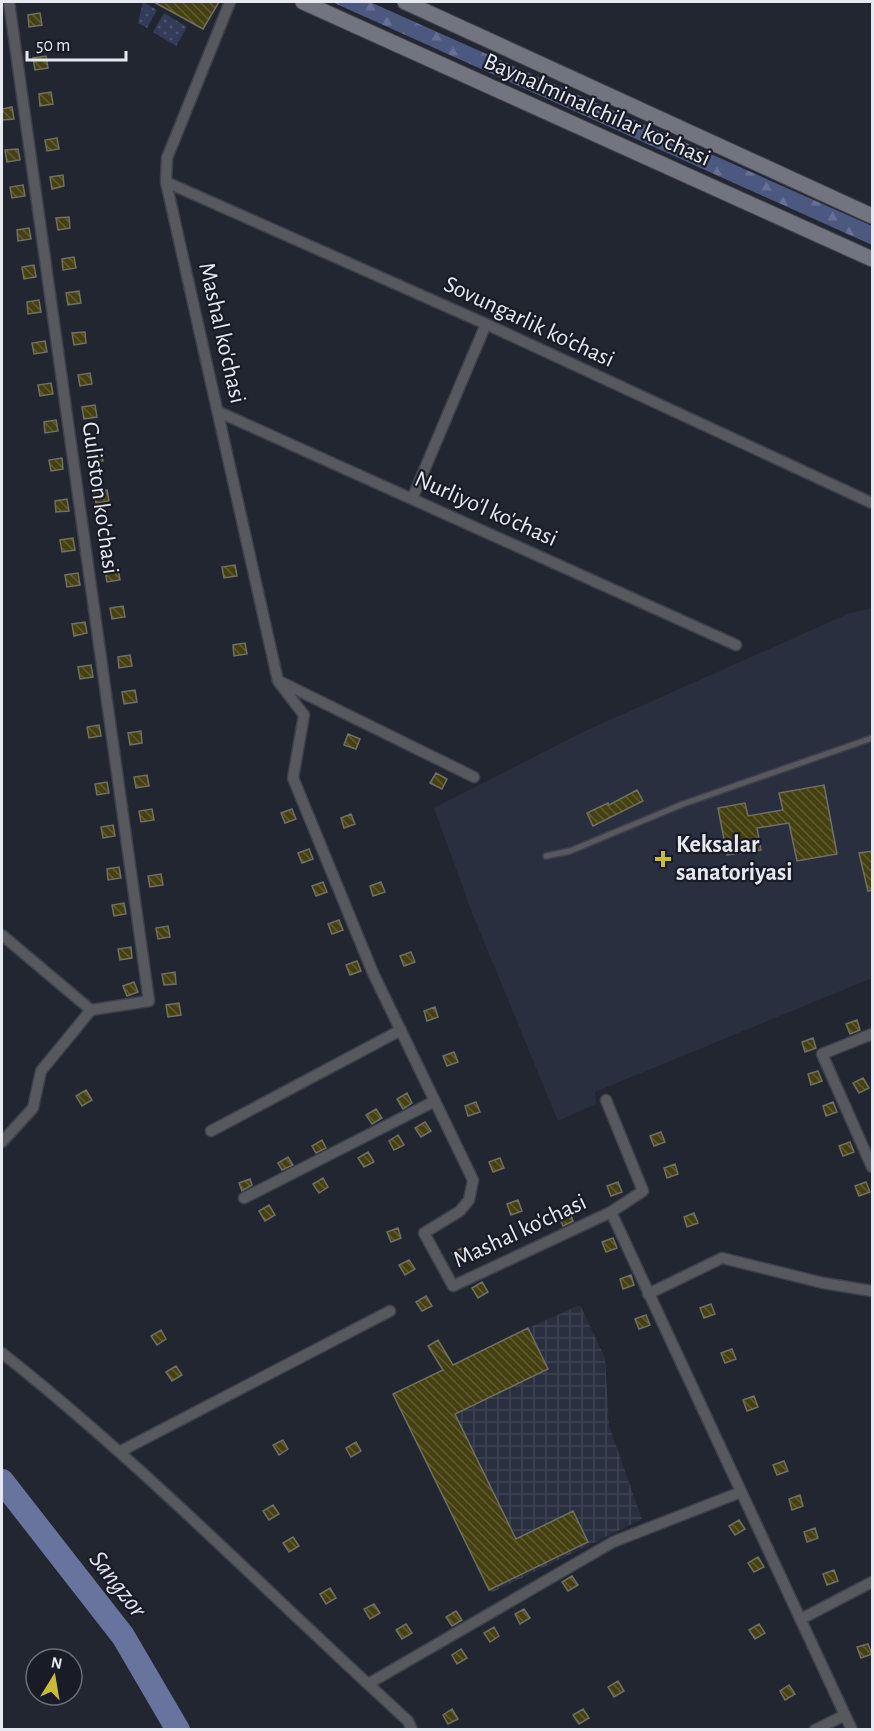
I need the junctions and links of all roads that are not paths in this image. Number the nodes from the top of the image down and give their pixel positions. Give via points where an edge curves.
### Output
1 (9, 2) edge
2 (230, 2) edge
3 (303, 2) edge
4 (405, 2) edge
5 (166, 182) junction
6 (873, 216) edge
7 (873, 259) edge
8 (486, 324) junction
9 (219, 412) junction
10 (412, 499) junction
11 (873, 503) edge
12 (736, 645) dead end
13 (278, 681) junction
14 (873, 738) edge
15 (474, 777) dead end
16 (546, 856) dead end
17 (2, 935) edge
18 (91, 1010) junction
19 (400, 1030) junction
20 (873, 1034) edge
21 (606, 1100) dead end
22 (435, 1101) junction
23 (211, 1131) dead end
24 (2, 1142) edge
25 (873, 1167) edge
26 (244, 1198) dead end
27 (611, 1212) junction
28 (873, 1290) edge
29 (648, 1294) junction
30 (390, 1311) dead end
31 (2, 1353) edge
32 (118, 1452) junction
33 (741, 1492) junction
34 (873, 1582) edge
35 (801, 1619) junction
36 (368, 1684) junction
37 (845, 1715) junction
38 (412, 1730) edge
39 (815, 1730) edge
40 (852, 1730) edge

1 - 18 street, Guliston ko'chasi via 149,1001
2 - 5 street, Mashal ko'chasi via 167,158
3 - 7 main road, Baynalminalchilar ko’chasi
4 - 6 main road, Baynalminalchilar ko’chasi
5 - 8 street, Sovungarlik ko'chasi
5 - 9 street, Mashal ko'chasi
8 - 10 street
8 - 11 street, Sovungarlik ko'chasi
9 - 10 street, Nurliyo'l ko'chasi
9 - 13 street, Mashal ko'chasi
10 - 12 street, Nurliyo'l ko'chasi
13 - 15 street
13 - 19 street, Mashal ko'chasi via 304,714 293,778
14 - 16 lane via 683,804 570,851
17 - 18 street
18 - 24 street via 40,1071 33,1108
19 - 22 street, Mashal ko'chasi
19 - 23 street
20 - 25 street via 822,1054
21 - 27 street via 643,1191
22 - 26 street
22 - 27 street, Mashal ko'chasi via 472,1180 469,1200 460,1211 424,1233 453,1286
27 - 29 street, Mashal ko'chasi
28 - 29 street via 823,1283 722,1258
29 - 33 street, Mashal ko'chasi
30 - 32 street
31 - 32 street
32 - 36 street
33 - 35 street, Mashal ko'chasi
33 - 36 street via 613,1542
34 - 35 street
35 - 37 street, Mashal ko'chasi
36 - 38 street via 408,1721
37 - 39 street
37 - 40 street, Mashal ko'chasi

